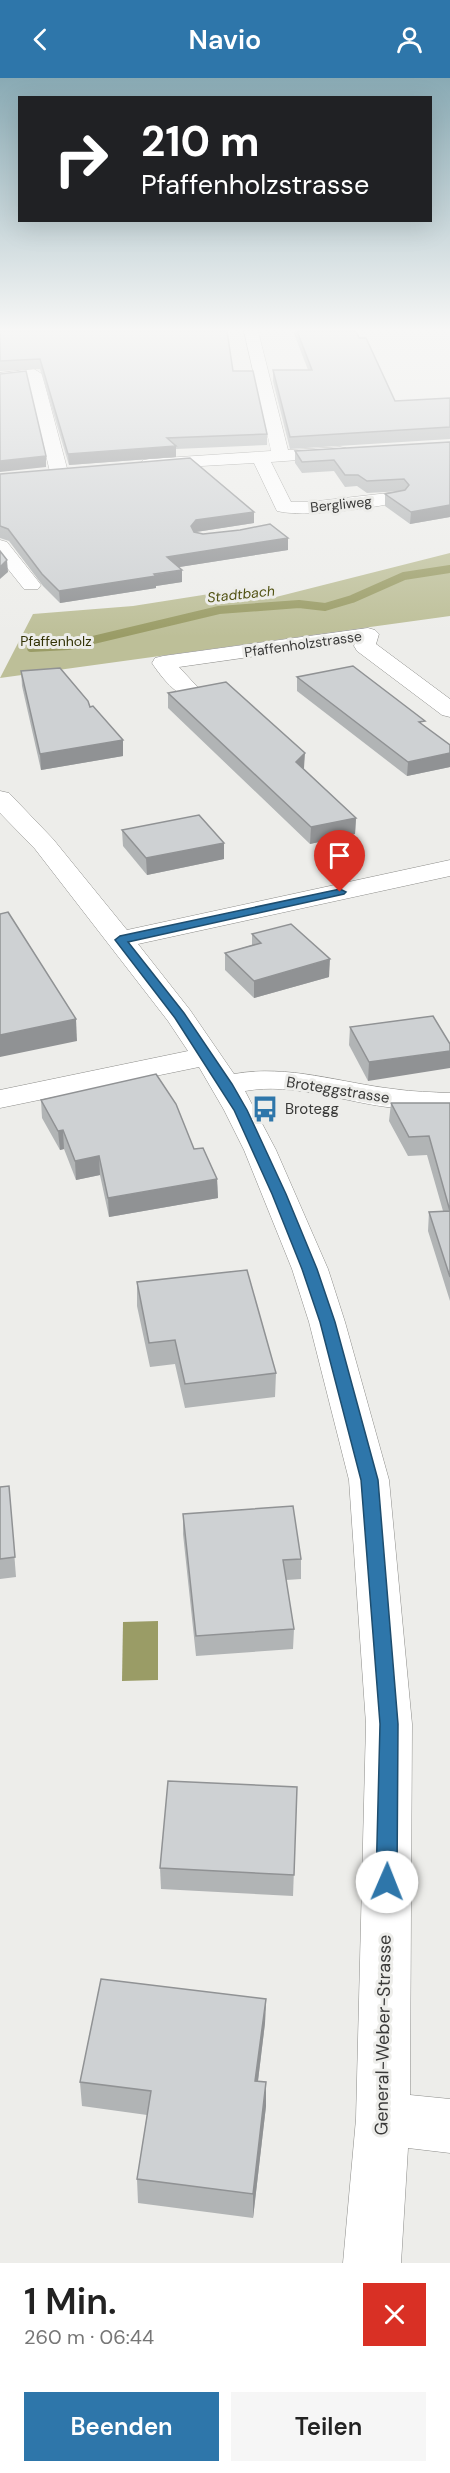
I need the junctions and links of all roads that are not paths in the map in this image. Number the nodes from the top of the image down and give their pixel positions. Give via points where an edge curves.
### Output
1 (45, 433) edge
2 (276, 433) edge
3 (360, 451) edge
4 (282, 456) junction
5 (260, 458) junction
6 (134, 466) edge
7 (80, 470) edge
8 (397, 497) edge
9 (284, 507) junction
10 (276, 525) edge
11 (0, 546) edge
12 (31, 585) dead end
13 (192, 693) edge
14 (450, 710) edge
15 (0, 798) edge
16 (450, 868) edge
17 (120, 940) junction
18 (217, 1070) junction
19 (0, 1099) edge
20 (450, 1102) edge
21 (383, 2119) junction
22 (450, 2126) edge
23 (372, 2263) edge

1 - 7 street via 52,473
2 - 4 street
3 - 4 street
4 - 5 street
5 - 6 street
5 - 9 street
8 - 9 street, Bergliweg via 309,508
9 - 10 street via 284,516
11 - 12 street
13 - 14 street, Pfaffenholzstrasse via 163,663 368,634 365,646
15 - 17 street, General-Weber-Strasse via 45,844
16 - 17 street
17 - 18 street, General-Weber-Strasse
18 - 19 street, Broteggstrasse
18 - 20 street, Broteggstrasse via 395,1099
18 - 21 street, General-Weber-Strasse via 260,1150 310,1269 369,1480 389,1724
21 - 22 street
21 - 23 street, General-Weber-Strasse

